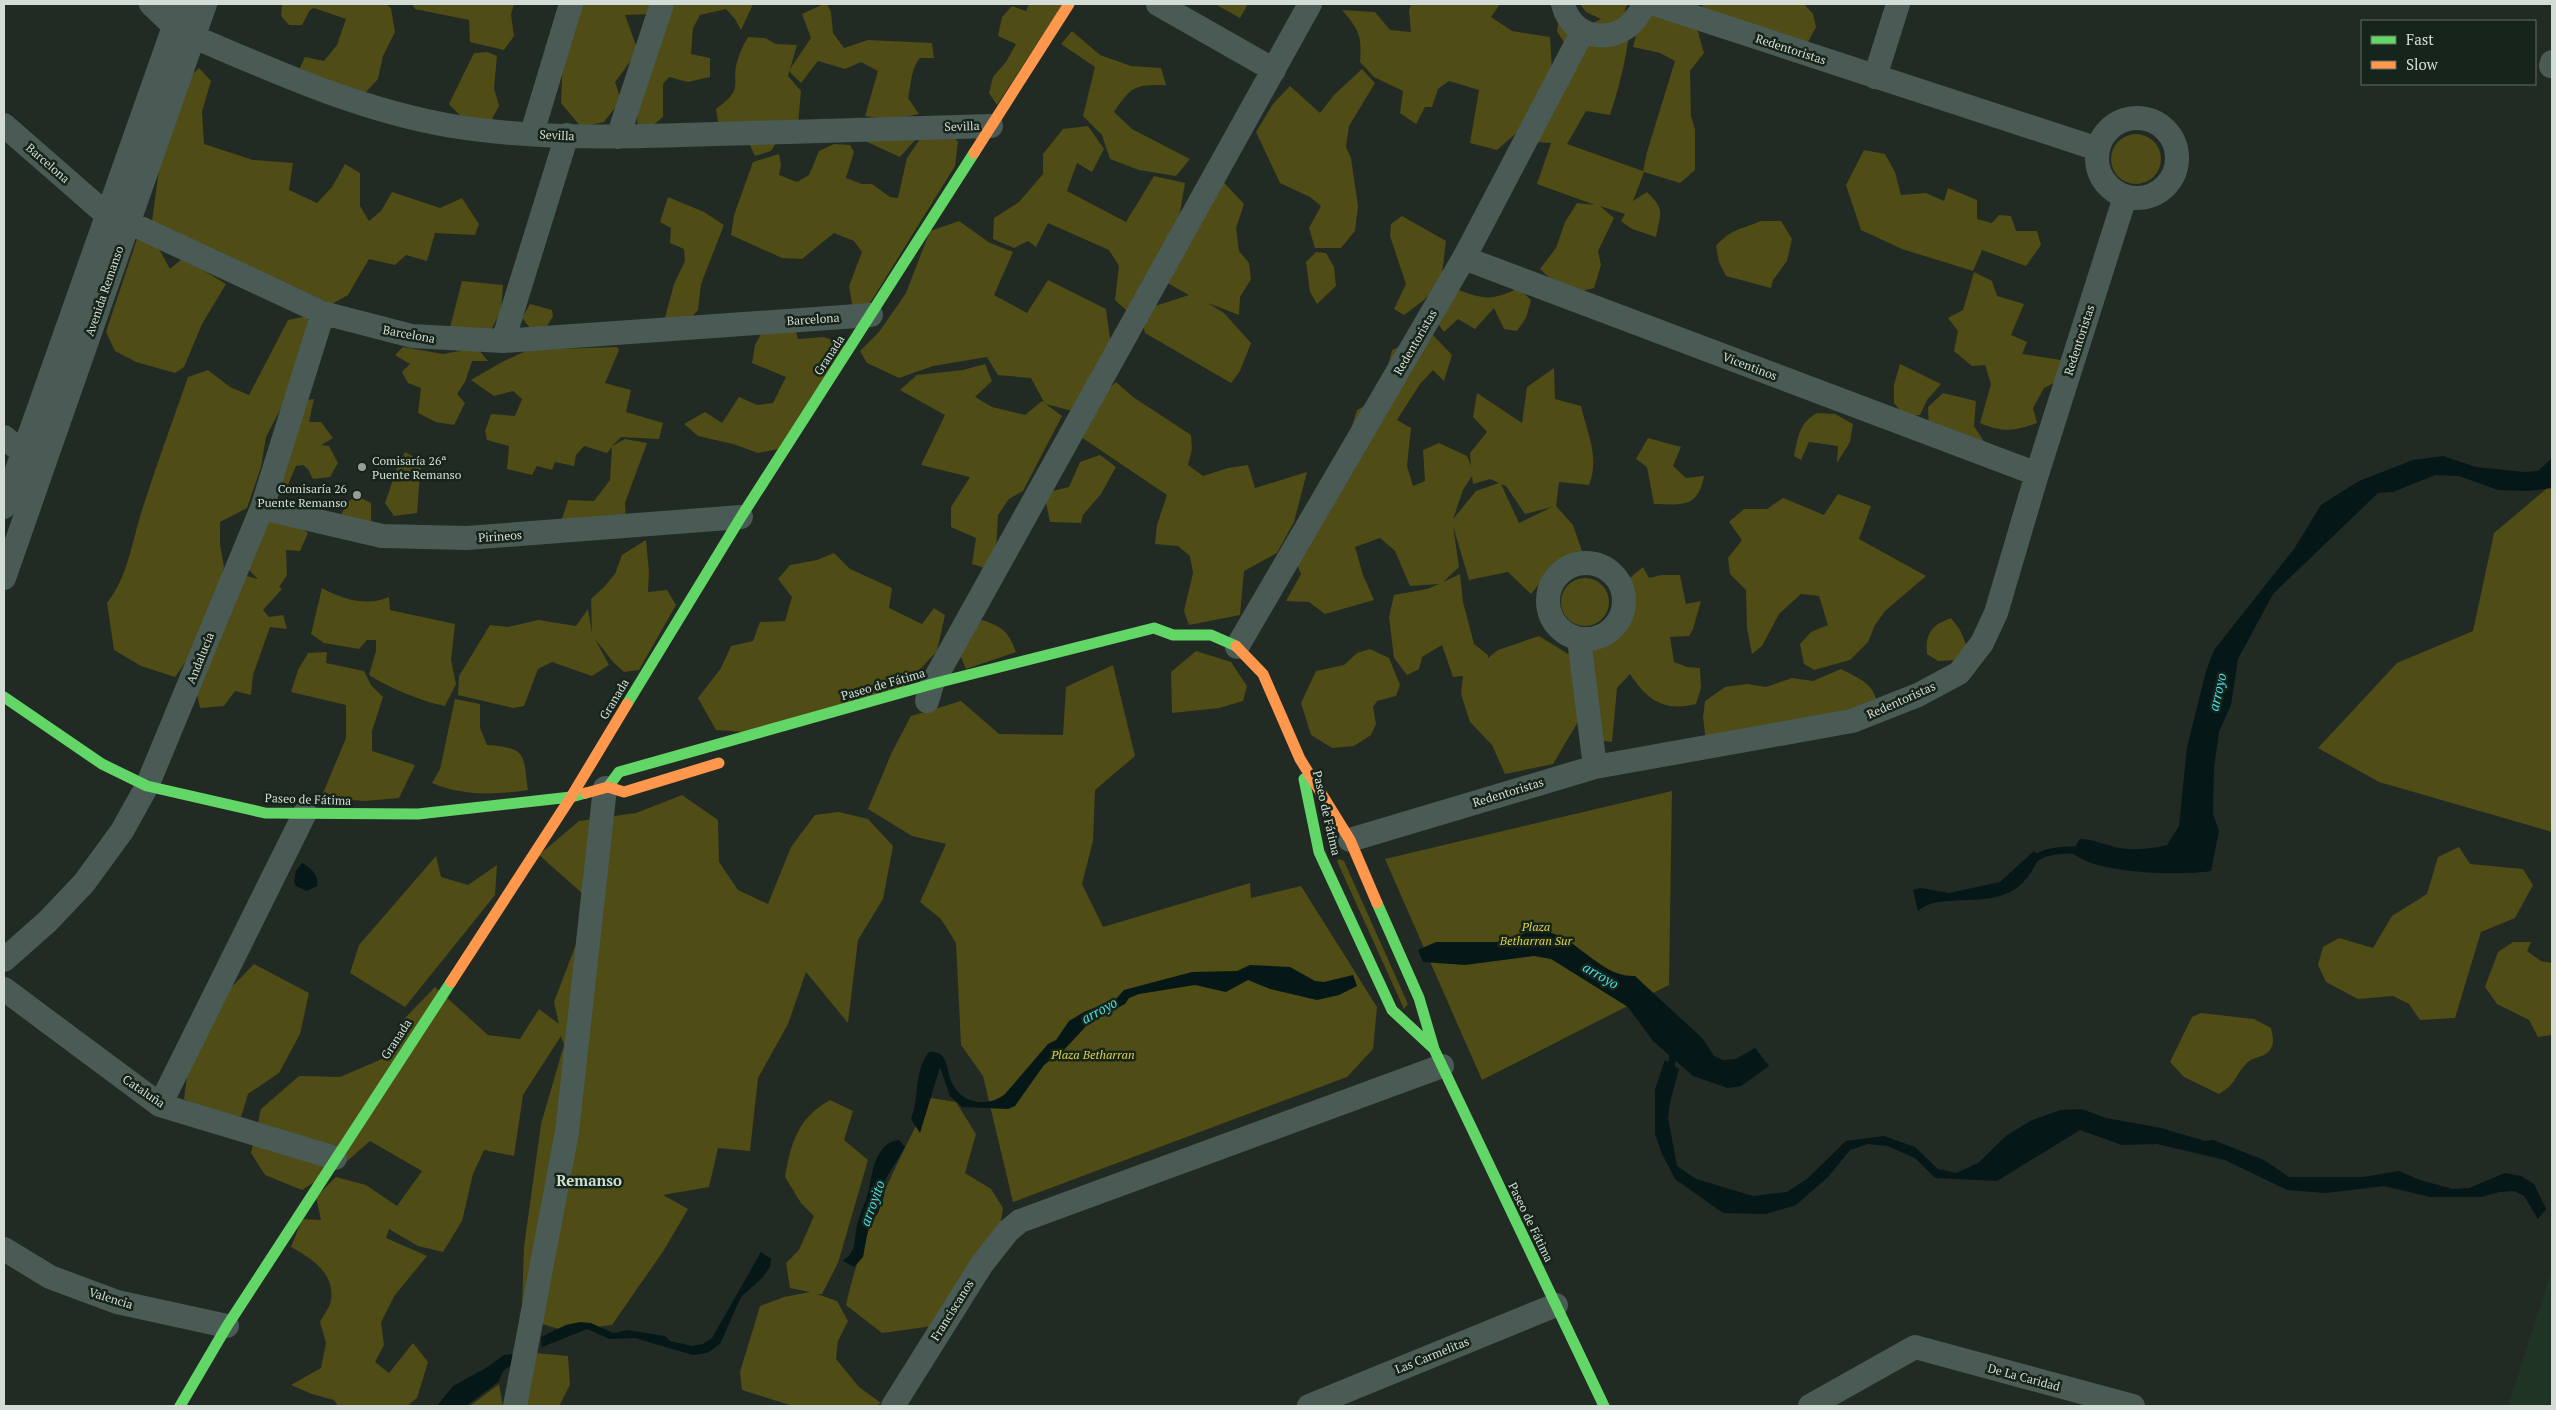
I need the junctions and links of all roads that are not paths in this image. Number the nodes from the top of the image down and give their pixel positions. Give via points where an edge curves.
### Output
1 (151, 4) edge
2 (182, 4) edge
3 (205, 4) edge
4 (571, 4) edge
5 (662, 4) edge
6 (1069, 4) edge
7 (1158, 4) edge
8 (1310, 4) edge
9 (1563, 4) edge
10 (1643, 4) edge
11 (1655, 4) edge
12 (1898, 4) edge
13 (184, 31) junction
14 (1583, 31) junction
15 (1274, 70) junction
16 (1875, 77) junction
17 (4, 124) edge
18 (990, 126) junction
19 (532, 133) junction
20 (567, 135) junction
21 (618, 137) junction
22 (2098, 149) junction
23 (2125, 197) junction
24 (117, 218) junction
25 (1464, 258) junction
26 (323, 313) junction
27 (870, 316) junction
28 (502, 341) junction
29 (4, 437) edge
30 (23, 454) junction
31 (42, 469) junction
32 (2037, 474) junction
33 (4, 507) edge
34 (262, 508) junction
35 (740, 517) junction
36 (4, 578) edge
37 (1173, 635) junction
38 (1579, 639) dead end
39 (1158, 645) dead end
40 (1238, 647) junction
41 (930, 696) junction
42 (4, 697) edge
43 (1300, 759) junction
44 (728, 761) dead end
45 (1595, 766) junction
46 (147, 786) junction
47 (607, 787) junction
48 (571, 797) junction
49 (305, 813) junction
50 (1350, 840) junction
51 (4, 960) edge
52 (4, 989) edge
53 (1438, 1058) junction
54 (160, 1105) junction
55 (336, 1158) junction
56 (4, 1249) edge
57 (1556, 1305) junction
58 (227, 1326) junction
59 (180, 1406) edge
60 (515, 1406) edge
61 (893, 1406) edge
62 (1308, 1406) edge
63 (1604, 1406) edge
64 (1810, 1406) edge
65 (2133, 1406) edge

1 - 13 street, Sevilla
2 - 13 street, Avenida Remanso
3 - 13 street, Avenida Remanso
4 - 19 street
5 - 21 street
6 - 18 street, Granada
7 - 15 street
8 - 15 street
9 - 14 street via 1572,22
10 - 14 street via 1633,24 1622,32 1595,36
11 - 16 street, Redentoristas
12 - 16 street
13 - 19 street, Sevilla via 332,95 386,111 453,126
13 - 24 street, Avenida Remanso
14 - 25 street, Redentoristas
15 - 41 street
16 - 22 street, Redentoristas
17 - 24 street, Barcelona
18 - 21 street, Sevilla
18 - 27 street, Granada
19 - 20 street, Sevilla
20 - 21 street, Sevilla
20 - 28 street
22 - 23 street via 2100,173 2114,192
22 - 23 street via 2110,129 2131,119 2154,122 2172,139 2176,162 2168,184 2148,197
23 - 32 street, Redentoristas
24 - 26 street, Barcelona
24 - 30 street, Avenida Remanso
24 - 31 street, Avenida Remanso
25 - 32 street, Vicentinos
25 - 40 street, Redentoristas
26 - 28 street, Barcelona via 412,336
26 - 34 street, Andalucía
27 - 28 street, Barcelona
27 - 35 street, Granada
29 - 30 street
30 - 31 street
30 - 33 street, Avenida Remanso
31 - 36 street, Avenida Remanso
32 - 45 street, Redentoristas via 1996,613 1982,643 1959,673 1918,695 1852,721
34 - 35 street, Pirineos via 382,536 467,538
34 - 46 street, Andalucía
35 - 48 street, Granada
37 - 39 street
37 - 40 street, Paseo de Fátima via 1211,635
37 - 41 street, Paseo de Fátima via 1154,628
38 - 45 street
40 - 43 street, Paseo de Fátima via 1263,674
41 - 47 street, Paseo de Fátima via 620,772
42 - 46 street, Paseo de Fátima via 102,764
43 - 50 street, Paseo de Fátima
43 - 53 street, Paseo de Fátima via 1319,852 1392,1010
44 - 47 street, Paseo de Fátima via 624,792
45 - 50 street, Redentoristas
46 - 49 street, Paseo de Fátima via 265,812
46 - 51 street, Andalucía via 122,831 84,883
47 - 48 street, Paseo de Fátima
47 - 60 street via 567,1132
48 - 49 street, Paseo de Fátima via 418,814
48 - 55 street, Granada
49 - 54 street
50 - 53 street, Paseo de Fátima via 1419,998
52 - 54 street, Cataluña
53 - 57 street, Paseo de Fátima
53 - 61 street, Franciscanos via 1020,1221 982,1264
54 - 55 street, Cataluña
55 - 58 street, Granada
56 - 58 street, Valencia via 50,1277 117,1302
57 - 62 street, Las Carmelitas
57 - 63 street, Paseo de Fátima
58 - 59 street, Granada
64 - 65 street, De La Caridad via 1915,1347

